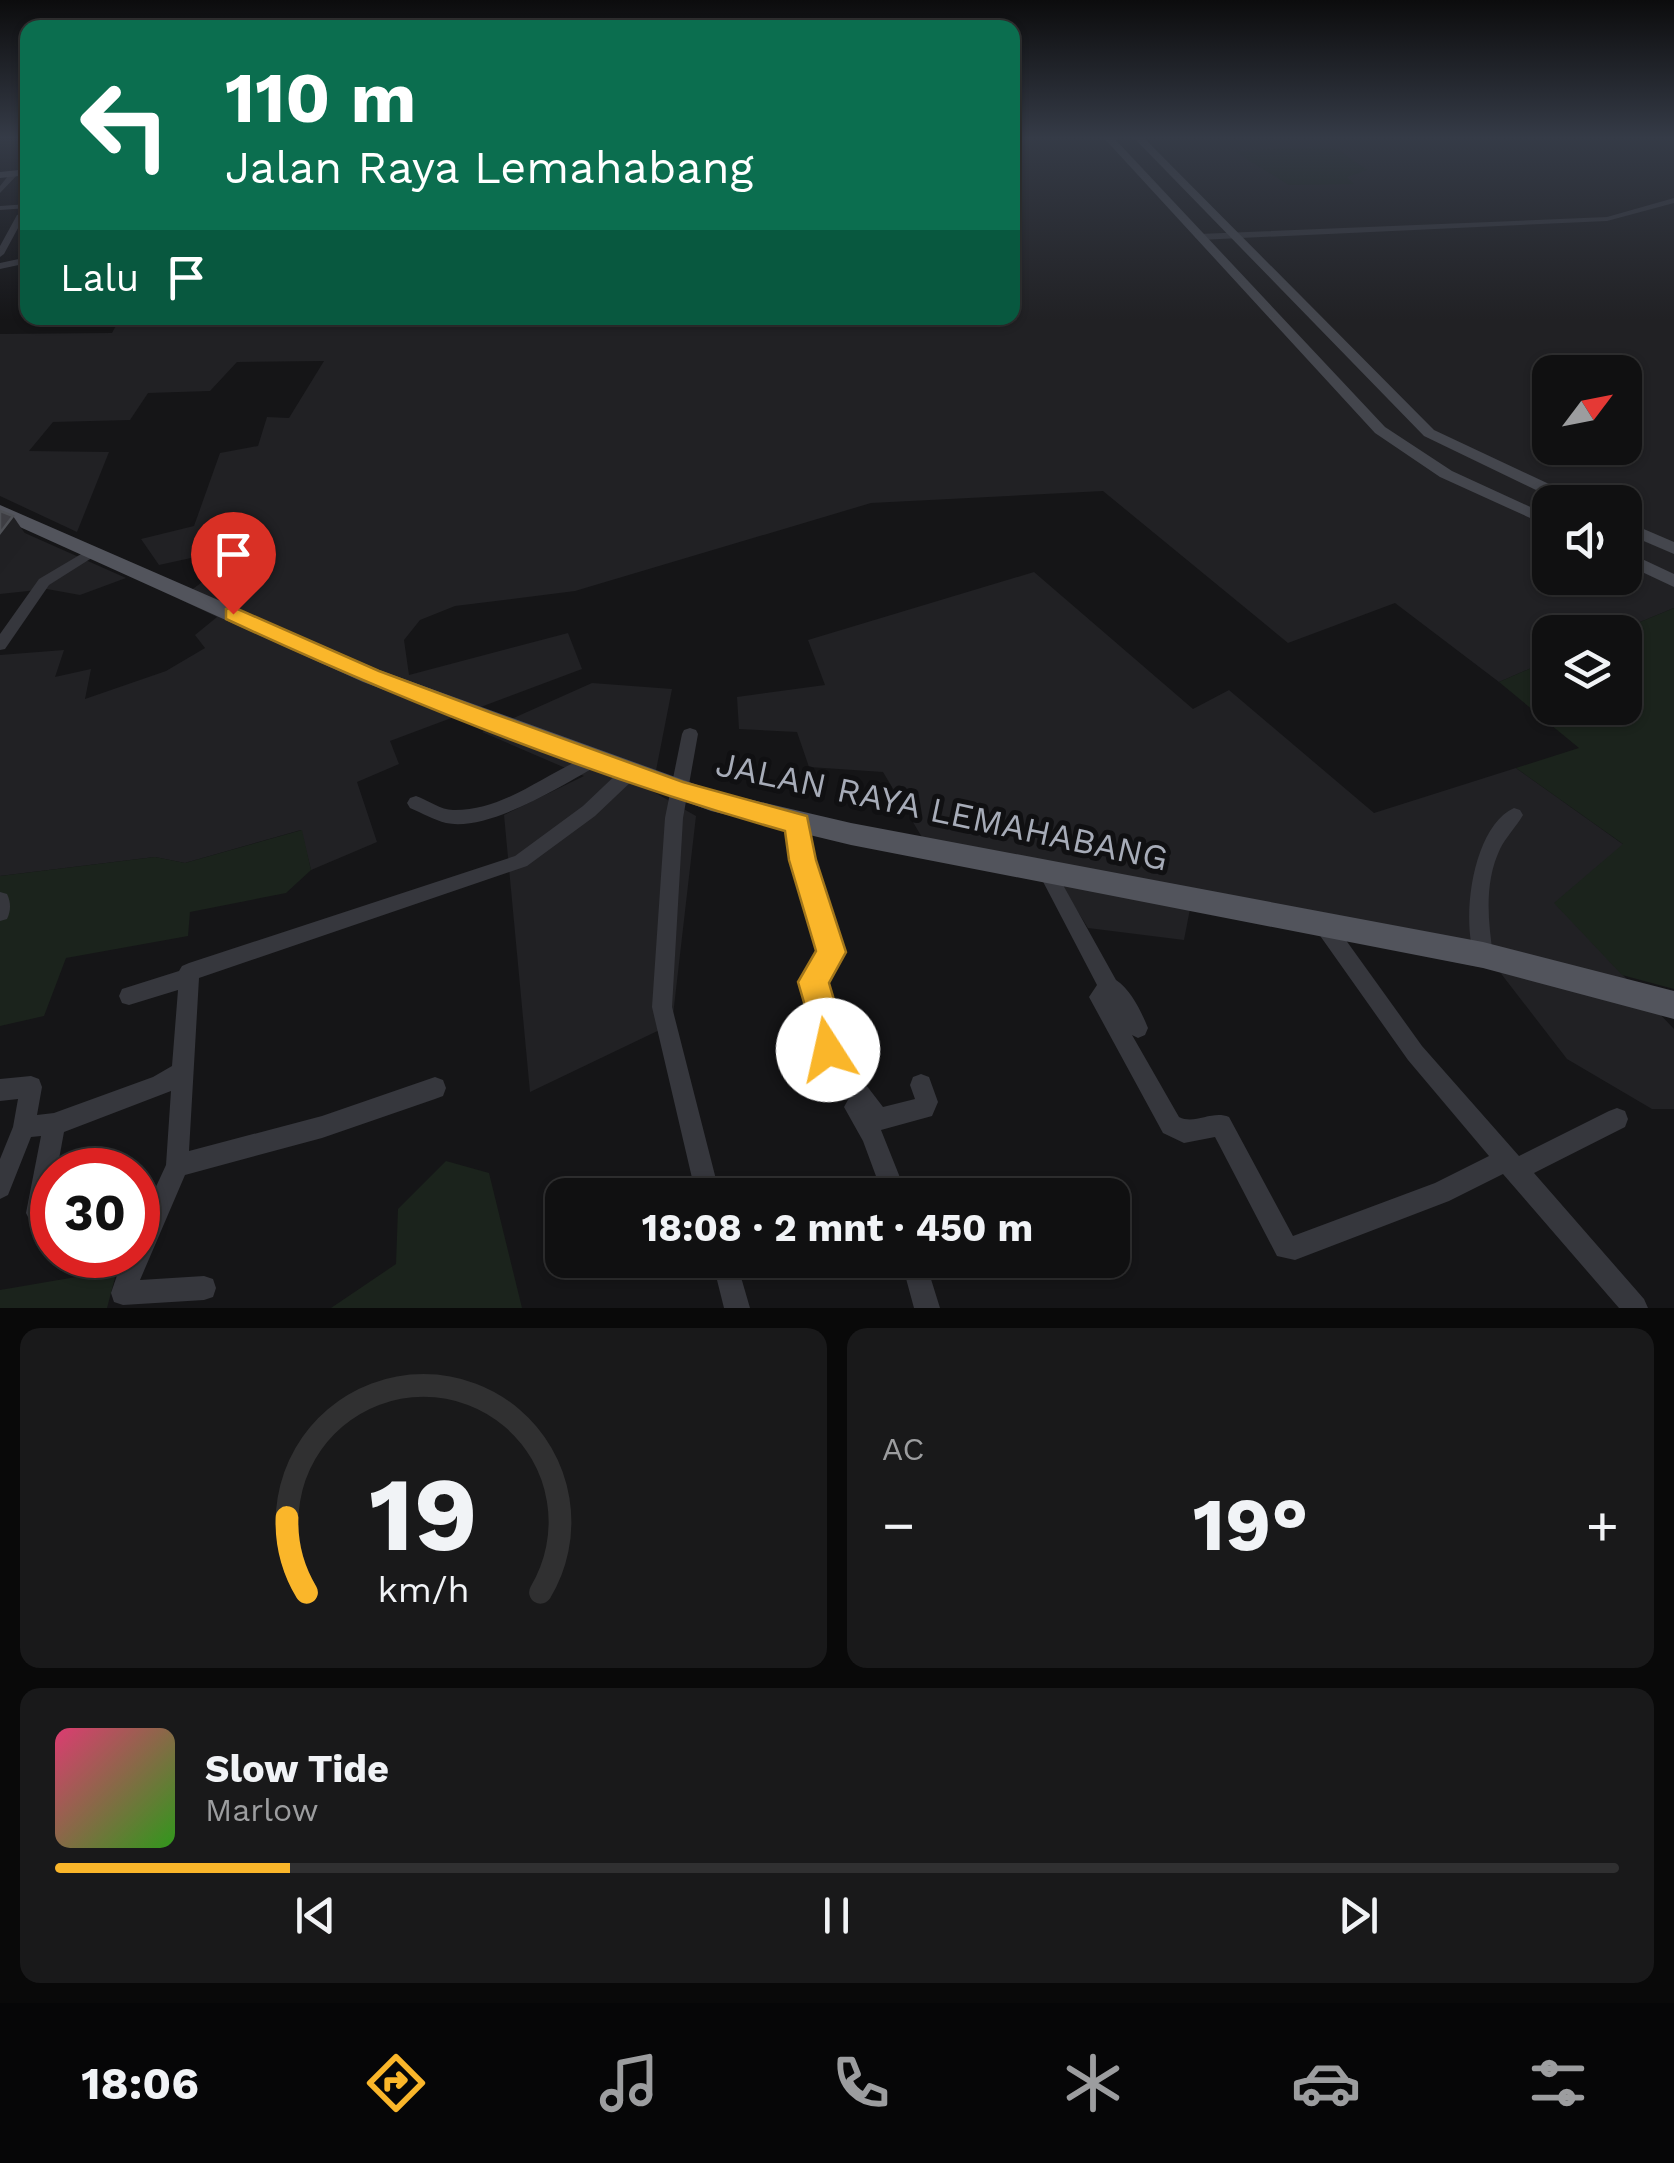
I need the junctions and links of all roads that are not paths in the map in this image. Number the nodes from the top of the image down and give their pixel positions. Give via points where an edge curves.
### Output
1 (1163, 198) edge
2 (1196, 198) edge
3 (1674, 200) edge
4 (1578, 221) junction
5 (20, 223) edge
6 (1238, 240) junction
7 (1203, 241) junction
8 (1, 262) edge
9 (1537, 485) edge
10 (0, 511) edge
11 (1532, 514) edge
12 (1642, 534) edge
13 (1674, 548) edge
14 (93, 551) junction
15 (1642, 566) edge
16 (1674, 581) edge
17 (0, 645) edge
18 (690, 734) dead end
19 (594, 760) junction
20 (630, 773) junction
21 (680, 791) junction
22 (416, 803) dead end
23 (1514, 815) dead end
24 (798, 824) junction
25 (1046, 872) junction
26 (0, 900) edge
27 (0, 912) edge
28 (1323, 924) junction
29 (1483, 954) junction
30 (187, 978) junction
31 (1109, 988) junction
32 (129, 996) dead end
33 (1674, 1005) edge
34 (1138, 1028) dead end
35 (830, 1040) junction
36 (184, 1072) junction
37 (921, 1085) dead end
38 (434, 1088) dead end
39 (0, 1090) edge
40 (1617, 1119) dead end
41 (54, 1124) junction
42 (24, 1126) junction
43 (50, 1148) edge
44 (178, 1166) junction
45 (1508, 1166) junction
46 (704, 1178) edge
47 (889, 1178) edge
48 (0, 1187) edge
49 (160, 1190) edge
50 (128, 1278) edge
51 (728, 1278) edge
52 (918, 1278) edge
53 (204, 1288) dead end
54 (736, 1308) edge
55 (926, 1308) edge
56 (1635, 1308) edge

1 - 7 main road
2 - 6 main road
3 - 4 street via 1616,218
4 - 6 street
4 - 6 street via 1592,229
5 - 8 street
6 - 7 street
6 - 9 main road via 1428,433
7 - 11 main road via 1380,430 1446,474
10 - 14 main road, JALAN RAYA LEMAHABANG
12 - 13 main road
14 - 17 street via 44,582
14 - 19 main road, JALAN RAYA LEMAHABANG via 370,676
15 - 16 main road
18 - 21 street
19 - 20 main road, JALAN RAYA LEMAHABANG
19 - 22 street via 475,812 448,817
20 - 21 main road, JALAN RAYA LEMAHABANG
20 - 30 street via 521,861 196,968
21 - 24 main road, JALAN RAYA LEMAHABANG
21 - 46 street via 662,1007
23 - 29 street via 1480,873
24 - 25 main road, JALAN RAYA LEMAHABANG
24 - 35 street via 802,860 831,952 814,982
25 - 28 main road, JALAN RAYA LEMAHABANG
25 - 31 street
26 - 27 street
28 - 29 main road, JALAN RAYA LEMAHABANG
28 - 45 street via 1414,1052
29 - 33 main road, JALAN RAYA LEMAHABANG
30 - 32 street
30 - 36 street
31 - 34 street
31 - 45 street via 1099,997 1171,1125 1184,1132 1221,1125 1286,1247 1373,1221
35 - 37 street via 849,1085 874,1118 924,1108
35 - 47 street via 839,1086 872,1134
36 - 41 street
36 - 44 street
38 - 44 street
39 - 42 street via 30,1086
40 - 45 street
41 - 42 street
41 - 43 street
42 - 48 street
44 - 49 street
45 - 56 street
50 - 53 street via 123,1293
51 - 54 street
52 - 55 street

